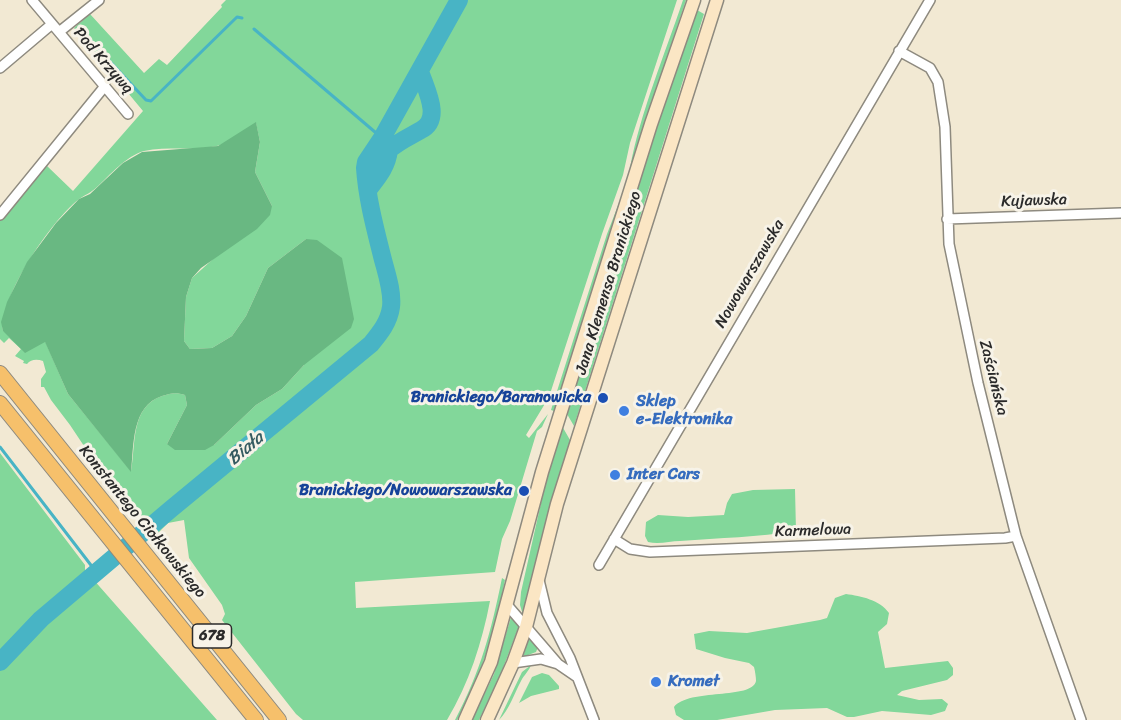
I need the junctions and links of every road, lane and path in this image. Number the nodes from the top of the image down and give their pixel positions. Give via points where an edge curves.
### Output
1 (32, 0) edge
2 (99, 0) edge
3 (694, 0) edge
4 (930, 0) edge
5 (716, 1) edge
6 (52, 24) junction
7 (59, 32) junction
8 (899, 51) junction
9 (0, 68) edge
10 (105, 86) junction
11 (128, 114) dead end
12 (1121, 213) edge
13 (0, 215) edge
14 (947, 219) junction
15 (0, 373) edge
16 (0, 403) edge
17 (1016, 536) junction
18 (615, 539) junction
19 (599, 565) dead end
20 (538, 578) junction
21 (508, 606) junction
22 (526, 627) junction
23 (513, 663) junction
24 (558, 664) junction
25 (577, 677) junction
26 (255, 720) edge
27 (279, 720) edge
28 (465, 720) edge
29 (487, 720) edge
30 (594, 720) edge
31 (1081, 720) edge

1 - 6 street, Pod Krzywą
2 - 7 street
3 - 5 main road via 706,8
3 - 21 main road, Jana Klemensa Branickiego via 559,418 522,541
4 - 8 street, Nowowarszawska
5 - 20 main road, Jana Klemensa Branickiego via 581,426
6 - 7 street, Pod Krzywą
6 - 9 street
7 - 10 street, Pod Krzywą
8 - 14 street, Zaściańska via 930,68 938,82 945,127
8 - 18 street, Nowowarszawska
10 - 11 street, Pod Krzywą
10 - 13 street
12 - 14 street, Kujawska
14 - 17 street, Zaściańska via 960,306
15 - 27 main road, Konstantego Ciołkowskiego / 678
16 - 26 main road, 678
17 - 18 street, Karmelowa via 650,552 630,549
17 - 31 street, Zaściańska
18 - 19 street, Nowowarszawska
20 - 22 main road
20 - 25 street via 548,613
21 - 22 street
21 - 28 main road via 492,662
22 - 23 main road
22 - 24 street
23 - 24 street via 541,660
23 - 29 main road
24 - 25 street
25 - 30 street

